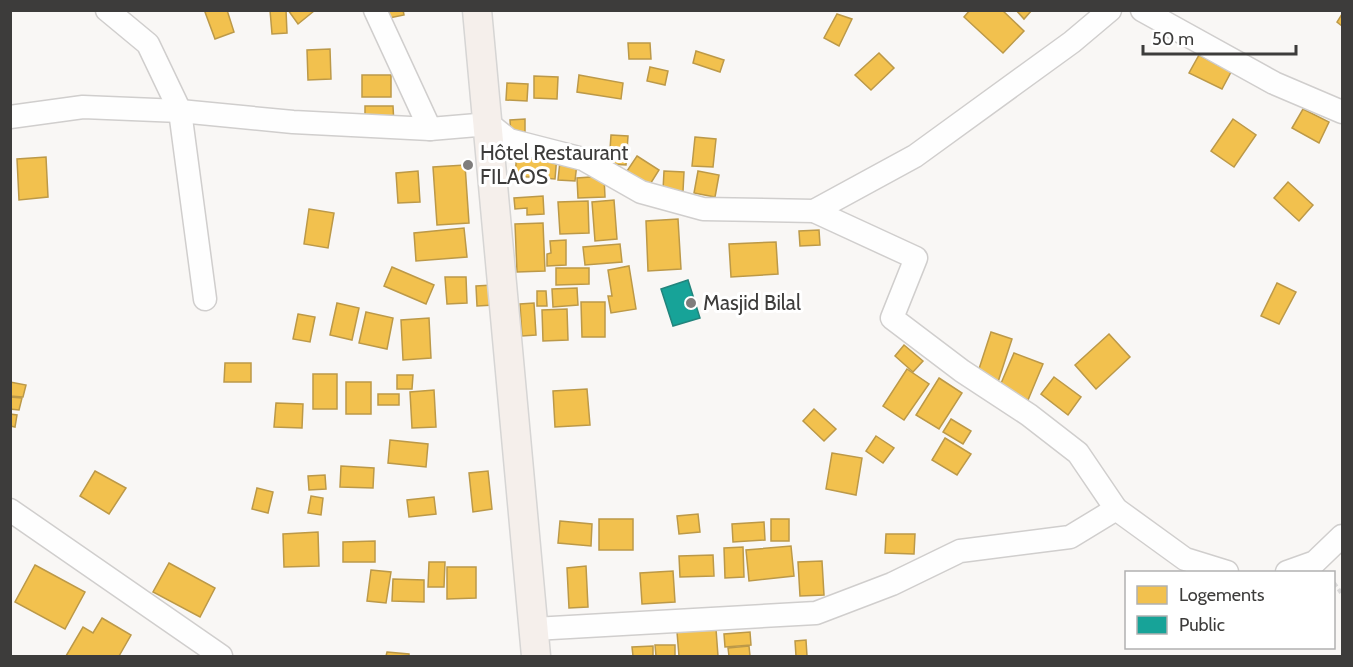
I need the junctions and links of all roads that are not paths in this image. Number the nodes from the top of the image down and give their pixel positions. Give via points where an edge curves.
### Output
1 (107, 10) edge
2 (375, 10) edge
3 (477, 10) edge
4 (1142, 10) edge
5 (1100, 13) edge
6 (180, 111) junction
7 (1342, 112) edge
8 (10, 117) edge
9 (489, 124) junction
10 (430, 129) junction
11 (814, 211) junction
12 (205, 299) dead end
13 (1116, 509) junction
14 (10, 510) edge
15 (1342, 536) edge
16 (1221, 571) edge
17 (1292, 571) edge
18 (535, 643) edge
19 (221, 657) edge

1 - 6 street via 148,44
2 - 10 street
3 - 9 main road
4 - 7 street via 1274,83
5 - 11 street via 1072,42 915,156
6 - 8 street via 83,107
6 - 10 street
6 - 12 street
9 - 10 street
9 - 11 street via 509,140 583,159 641,192 703,209
9 - 18 main road
11 - 13 street via 916,258 892,318 1078,453
13 - 16 street via 1185,559
13 - 18 street via 1070,537 960,551 892,584 816,613
14 - 19 street
15 - 17 street via 1315,562

